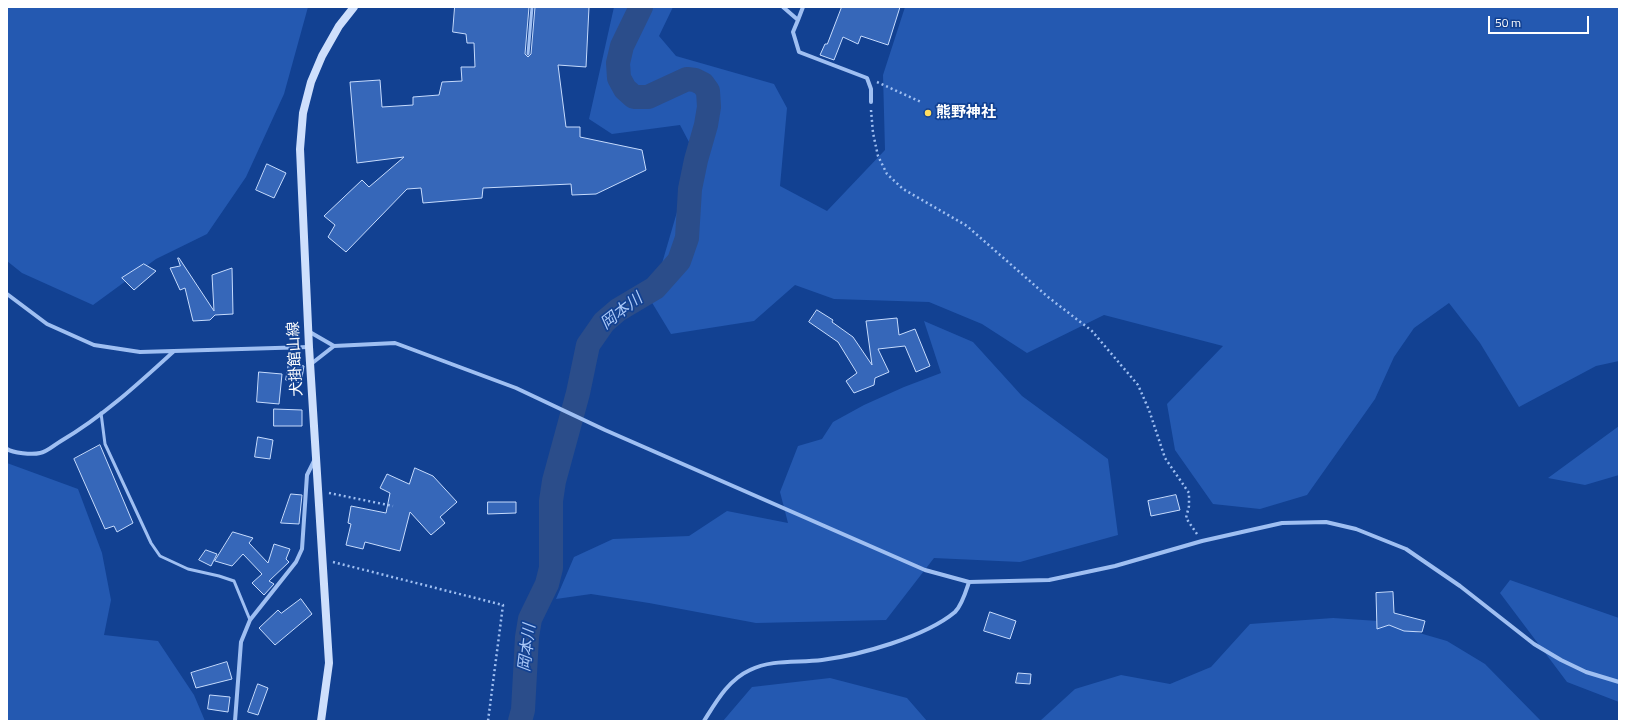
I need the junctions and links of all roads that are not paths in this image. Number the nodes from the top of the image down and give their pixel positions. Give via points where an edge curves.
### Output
1 (354, 7) edge
2 (532, 7) edge
3 (783, 7) edge
4 (804, 7) edge
5 (798, 20) junction
6 (528, 54) dead end
7 (871, 102) road end
8 (7, 294) edge
9 (308, 331) junction
10 (334, 346) junction
11 (309, 347) junction
12 (174, 352) junction
13 (310, 364) junction
14 (101, 413) junction
15 (7, 449) edge
16 (316, 456) junction
17 (969, 582) junction
18 (250, 620) junction
19 (1619, 682) edge
20 (235, 721) edge
21 (321, 721) edge
22 (704, 721) edge

1 - 9 main road, 犬掛館山線 via 339,26 322,56 311,82 304,113 300,149
2 - 6 lane
3 - 5 street
4 - 5 street
5 - 7 street via 793,32 800,52 867,78 871,89
8 - 12 street via 46,324 94,345 140,352
9 - 10 street
9 - 11 main road, 犬掛館山線
10 - 13 street
10 - 17 street via 395,343 516,388 604,430 925,570
11 - 12 street
11 - 13 main road, 犬掛館山線
12 - 14 street
13 - 16 main road, 犬掛館山線
14 - 15 street via 76,432 39,454 12,452
14 - 18 lane via 105,444 151,543 160,556 188,569 234,581
16 - 18 street via 307,475 302,549 296,562
16 - 21 main road, 犬掛館山線 via 329,663
17 - 19 street via 1049,580 1115,566 1202,541 1282,523 1326,522 1356,529 1406,548 1534,644 1586,672
17 - 22 street via 956,611 925,631 864,652 821,660 773,663 750,669 720,695
18 - 20 street via 241,642

